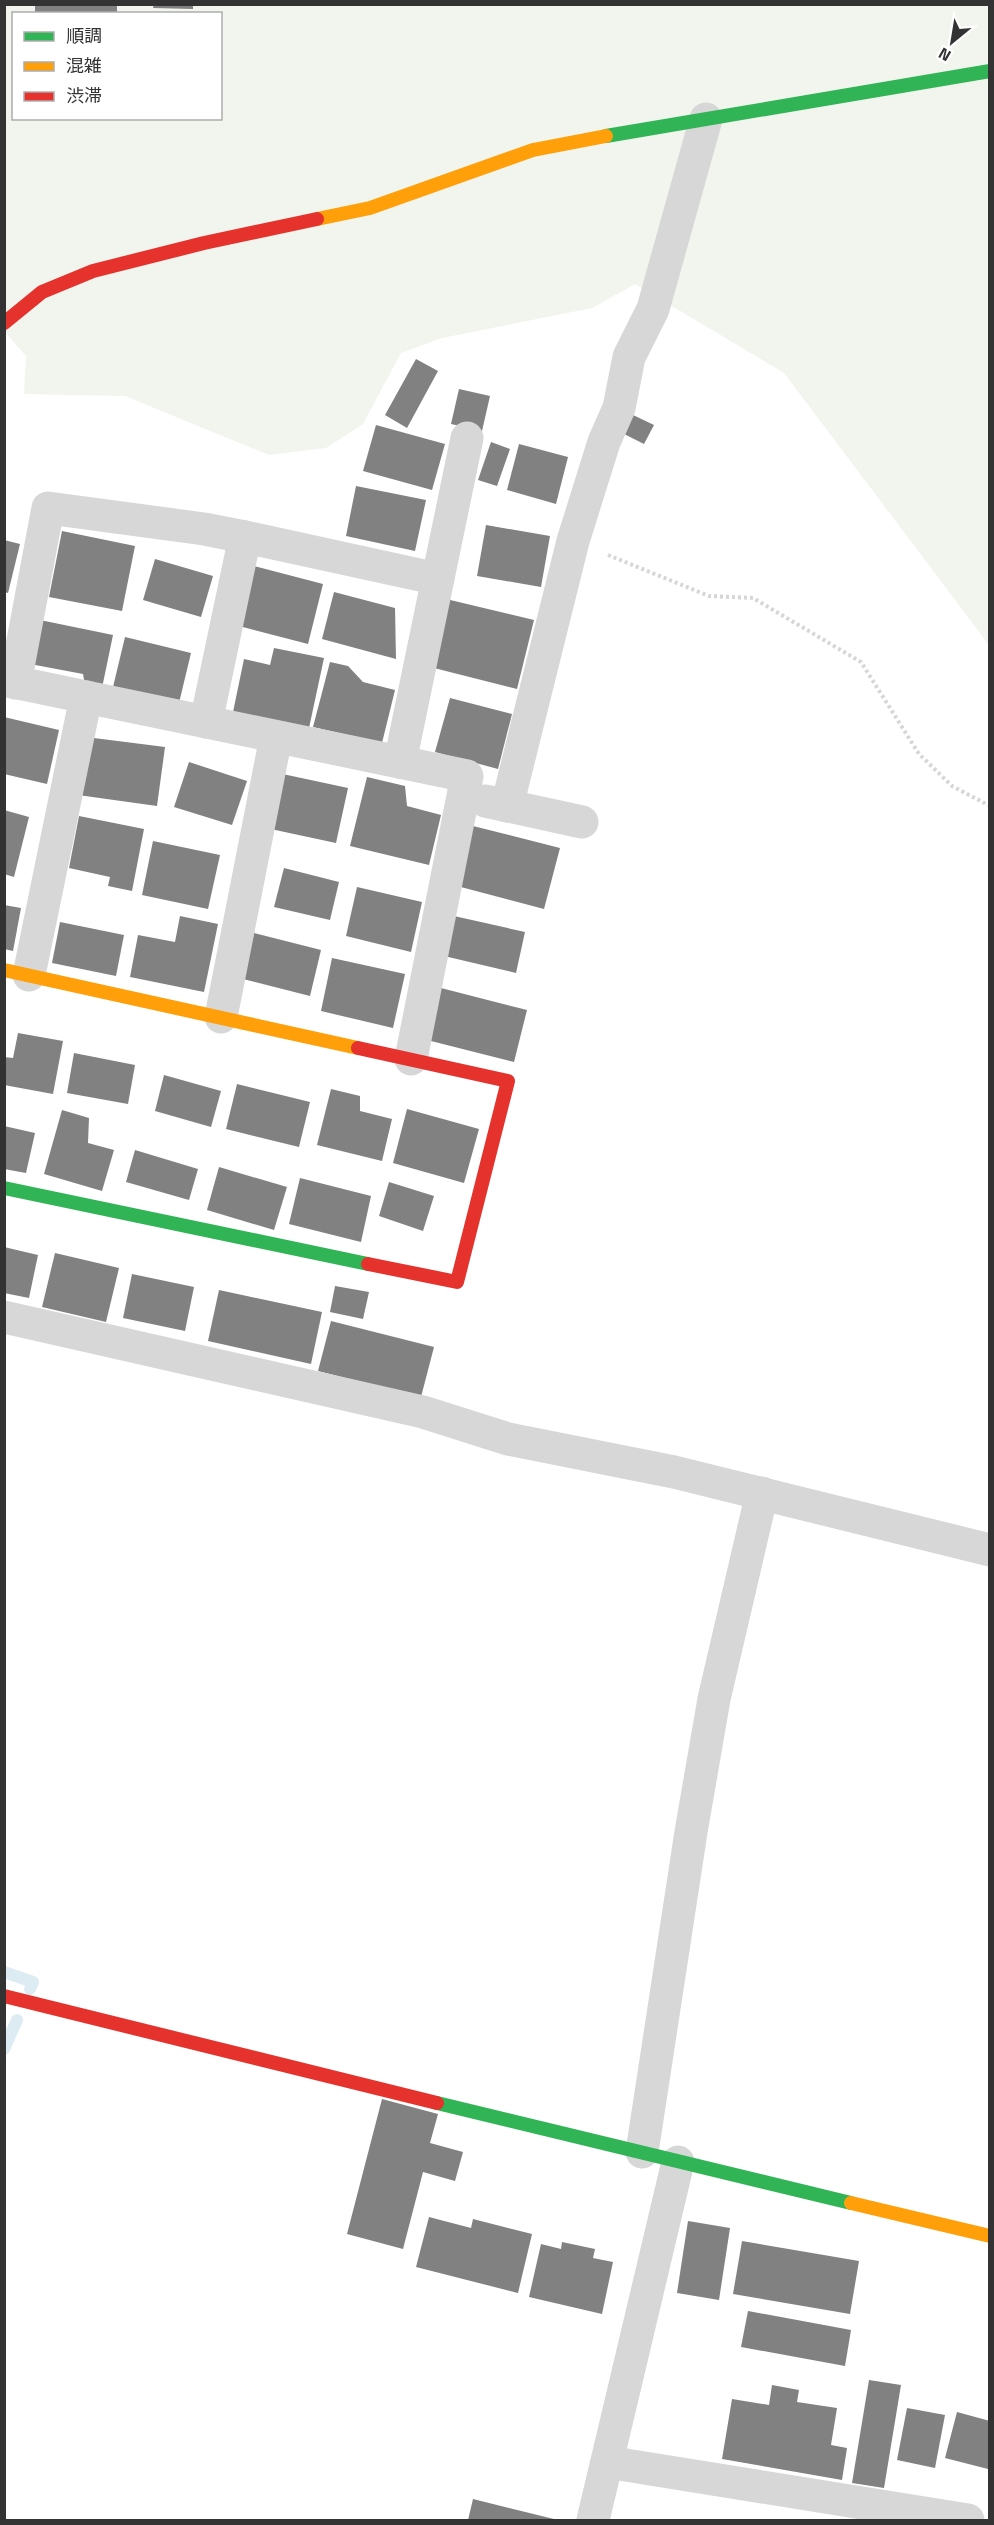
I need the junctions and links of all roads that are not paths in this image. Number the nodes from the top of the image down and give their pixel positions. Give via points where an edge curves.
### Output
1 (990, 71) edge
2 (706, 119) junction
3 (4, 322) edge
4 (467, 438) dead end
5 (245, 537) junction
6 (438, 579) junction
7 (10, 682) edge
8 (86, 697) junction
9 (206, 722) junction
10 (276, 737) junction
11 (400, 762) junction
12 (463, 796) junction
13 (507, 806) junction
14 (582, 822) dead end
15 (17, 973) edge
16 (221, 1017) junction
17 (411, 1059) junction
18 (4, 1188) edge
19 (4, 1317) edge
20 (762, 1493) junction
21 (990, 1550) edge
22 (4, 1996) edge
23 (642, 2152) junction
24 (678, 2162) junction
25 (990, 2236) edge
26 (607, 2462) junction
27 (592, 2520) edge
28 (968, 2520) edge

1 - 2 street
2 - 3 street via 533,150 370,208 93,271 42,292
2 - 13 street via 653,309 629,357 619,408 604,442 573,541
4 - 6 street
5 - 6 street
5 - 7 street via 48,508
5 - 9 street
6 - 11 street
7 - 8 street
8 - 9 street
8 - 15 street
9 - 10 street
10 - 11 street
10 - 16 street
11 - 12 street via 467,776
12 - 13 street
12 - 17 street
13 - 14 street
15 - 16 street
16 - 17 street
17 - 18 street via 508,1081 457,1282
19 - 20 street via 423,1412 508,1439
20 - 21 street
20 - 23 street via 714,1699
22 - 23 street
23 - 24 street
24 - 25 street
24 - 26 street
26 - 27 street
26 - 28 street

